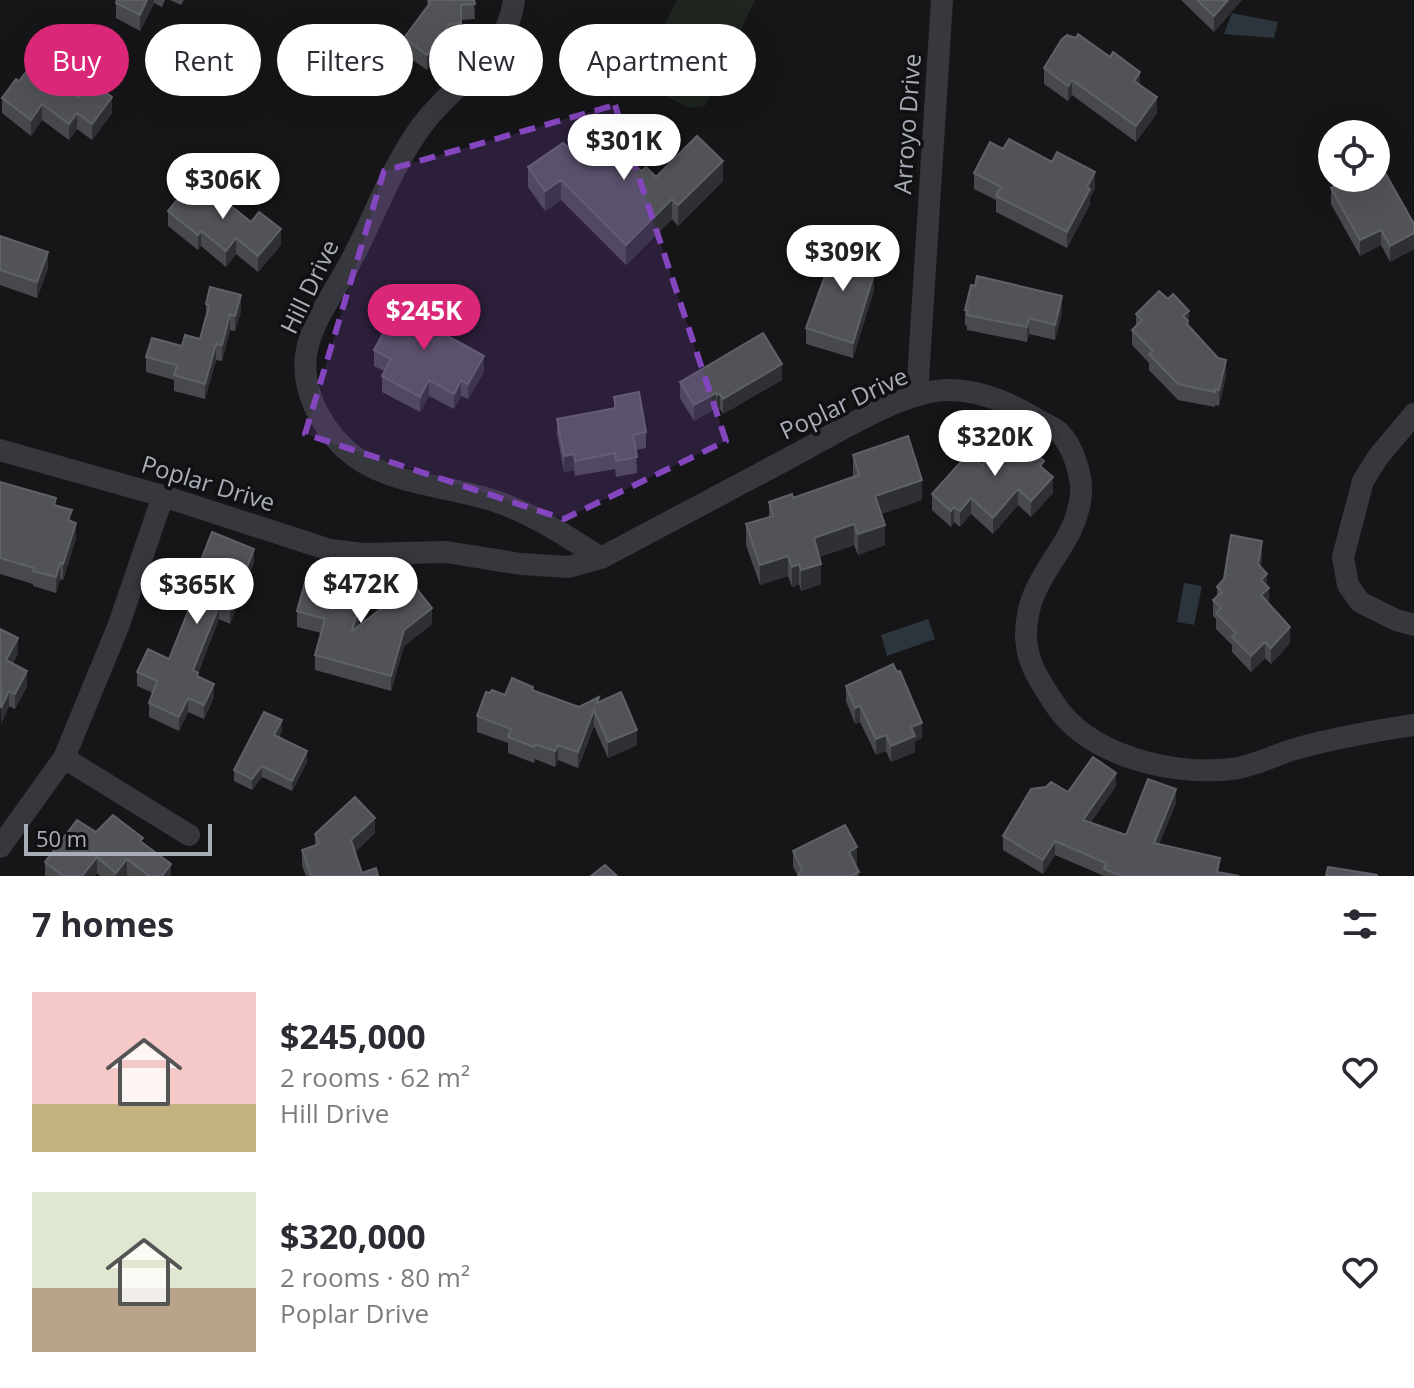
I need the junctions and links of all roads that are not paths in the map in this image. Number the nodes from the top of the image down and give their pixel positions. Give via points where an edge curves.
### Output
1 (514, 0) edge
2 (942, 0) edge
3 (917, 395) junction
4 (1414, 414) edge
5 (0, 450) edge
6 (163, 496) junction
7 (601, 558) junction
8 (1414, 625) edge
9 (1414, 725) edge
10 (64, 758) junction
11 (189, 835) dead end
12 (0, 847) edge

1 - 7 street, Hill Drive via 503,38 422,125 403,154 311,336 307,380 321,420 366,463 392,476 463,491 530,514
2 - 3 street, Arroyo Drive
3 - 7 street, Poplar Drive
3 - 9 street, Poplar Drive via 974,392 1011,403 1059,432 1072,451 1081,488 1079,514 1038,581 1026,636 1029,665 1062,715 1081,732 1115,753 1170,768 1231,769 1344,736
4 - 8 street via 1363,481 1343,557 1348,585 1360,602
5 - 6 street, Poplar Drive
6 - 7 street, Poplar Drive via 330,550 446,552 569,567
6 - 10 street via 118,627
10 - 11 street
10 - 12 street

